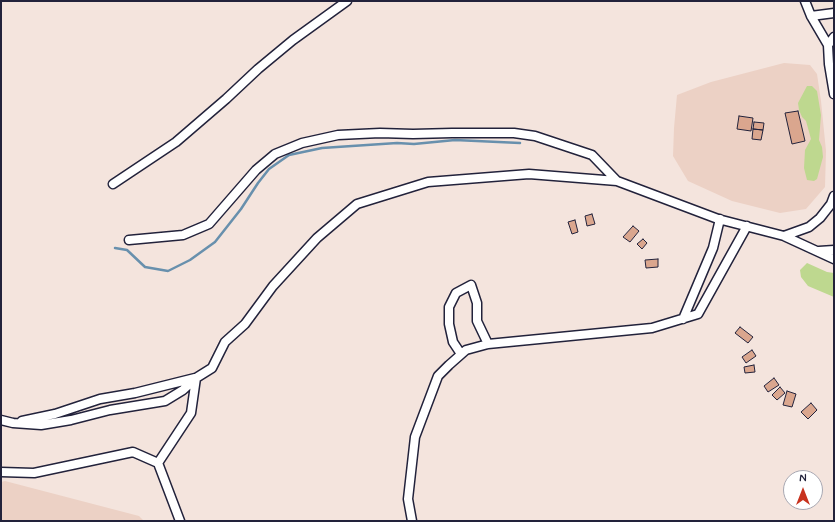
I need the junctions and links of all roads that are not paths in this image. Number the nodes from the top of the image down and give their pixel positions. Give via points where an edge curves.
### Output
1 (347, 1) edge
2 (805, 1) edge
3 (834, 13) edge
4 (811, 16) junction
5 (834, 37) edge
6 (828, 45) junction
7 (832, 64) edge
8 (834, 94) edge
9 (617, 181) junction
10 (113, 184) dead end
11 (834, 196) edge
12 (720, 219) junction
13 (747, 226) junction
14 (784, 236) junction
15 (129, 240) dead end
16 (834, 250) edge
17 (817, 251) junction
18 (834, 259) edge
19 (683, 319) junction
20 (488, 344) junction
21 (461, 354) junction
22 (196, 378) junction
23 (1, 420) edge
24 (12, 423) junction
25 (158, 463) junction
26 (1, 472) edge
27 (180, 521) edge
28 (412, 521) edge

1 - 10 street via 293,40 176,142
2 - 4 street
3 - 4 street
4 - 6 street
5 - 6 street
6 - 7 street
7 - 8 street
9 - 12 street
9 - 15 street via 592,155 535,136 514,133 338,135 275,154 256,170 209,224 183,235
9 - 22 street via 529,174 428,182 357,204 317,238 273,286 245,324 225,342 212,368
11 - 14 street via 820,218 809,227
12 - 13 street
12 - 19 street via 713,248
13 - 14 street
13 - 19 street via 698,314
14 - 17 street
16 - 17 street
17 - 18 street
19 - 20 street via 652,328
20 - 21 street via 466,350
20 - 21 street via 477,321 477,303 471,285 456,293 449,307 453,342
21 - 28 street via 438,376 415,438 408,498
22 - 24 street via 135,394 100,399 55,414
22 - 24 street via 183,390 164,401 41,425
22 - 25 street via 191,413
23 - 24 street
25 - 26 street via 133,452 34,473
25 - 27 street

